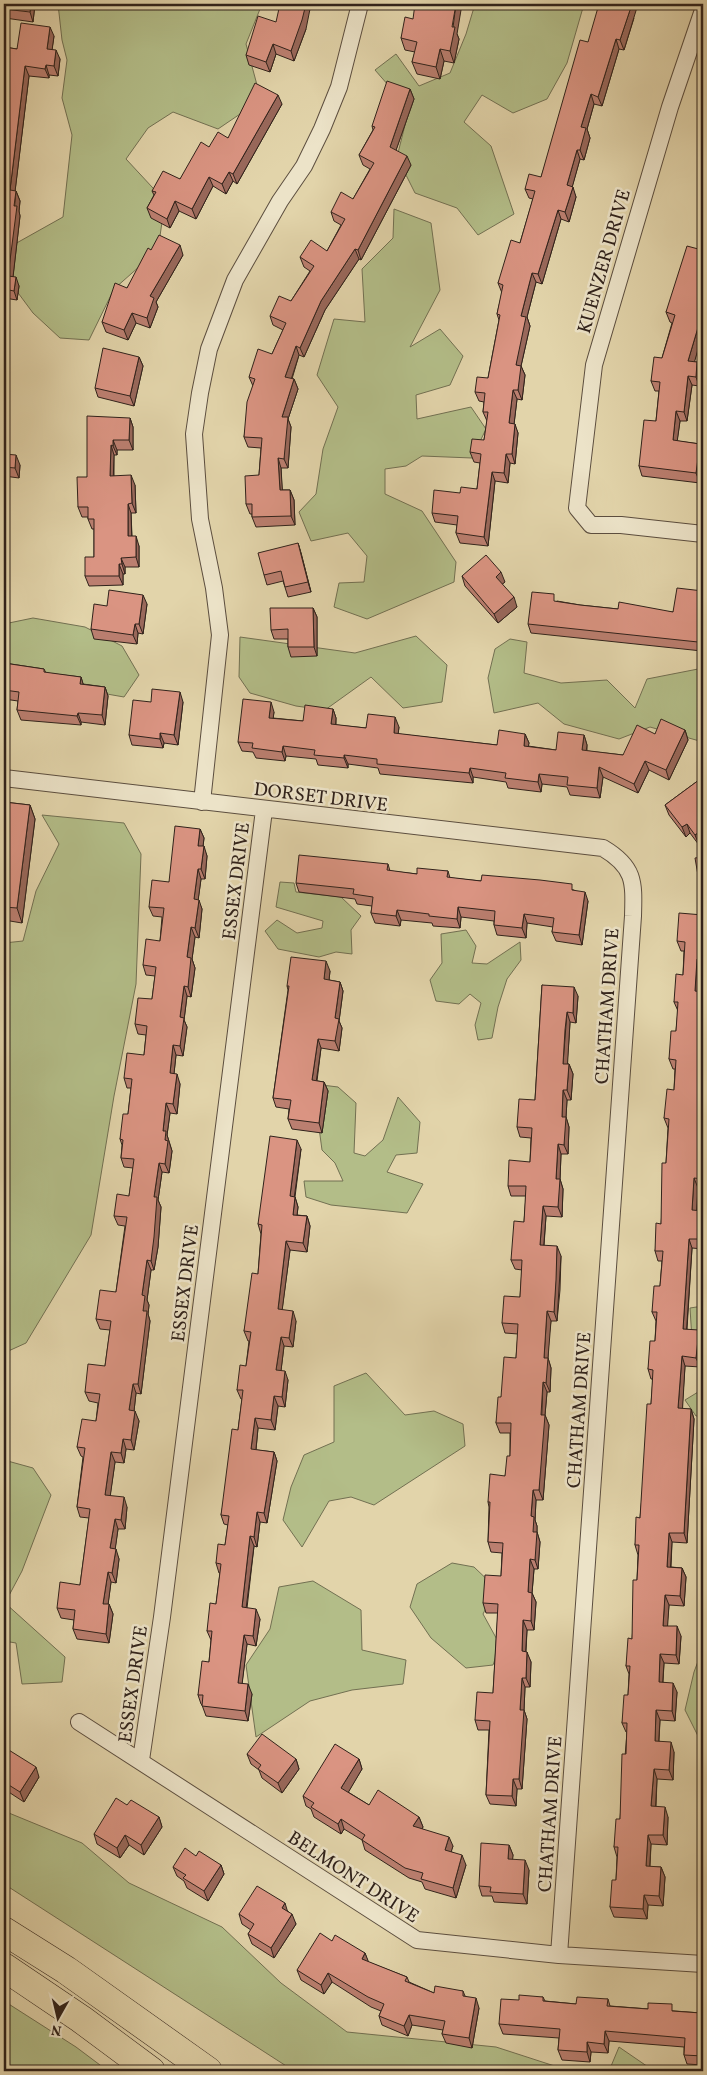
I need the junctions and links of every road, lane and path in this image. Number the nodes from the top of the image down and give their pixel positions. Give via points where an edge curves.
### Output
1 (360, 4) edge
2 (703, 10) edge
3 (703, 534) edge
4 (4, 778) edge
5 (202, 802) junction
6 (264, 810) junction
7 (627, 868) joint
8 (79, 1722) dead end
9 (141, 1760) junction
10 (4, 1931) edge
11 (559, 1956) junction
12 (703, 1964) edge
13 (4, 1967) edge
14 (151, 2071) edge
15 (208, 2071) edge

1 - 5 street via 339,87 322,129 304,166 235,280 209,349 200,393 194,434 200,519 220,634
2 - 3 street, KUENZER DRIVE via 670,107 594,365 577,508 591,525
4 - 5 street, DORSET DRIVE
5 - 6 street, DORSET DRIVE
6 - 7 street, DORSET DRIVE via 603,848 617,856
6 - 9 street, ESSEX DRIVE
7 - 11 street, CHATHAM DRIVE via 633,884 633,916
8 - 9 street, BELMONT DRIVE
9 - 11 street, BELMONT DRIVE via 417,1940
10 - 15 highway via 95,1990
11 - 12 street, BELMONT DRIVE
13 - 14 highway

